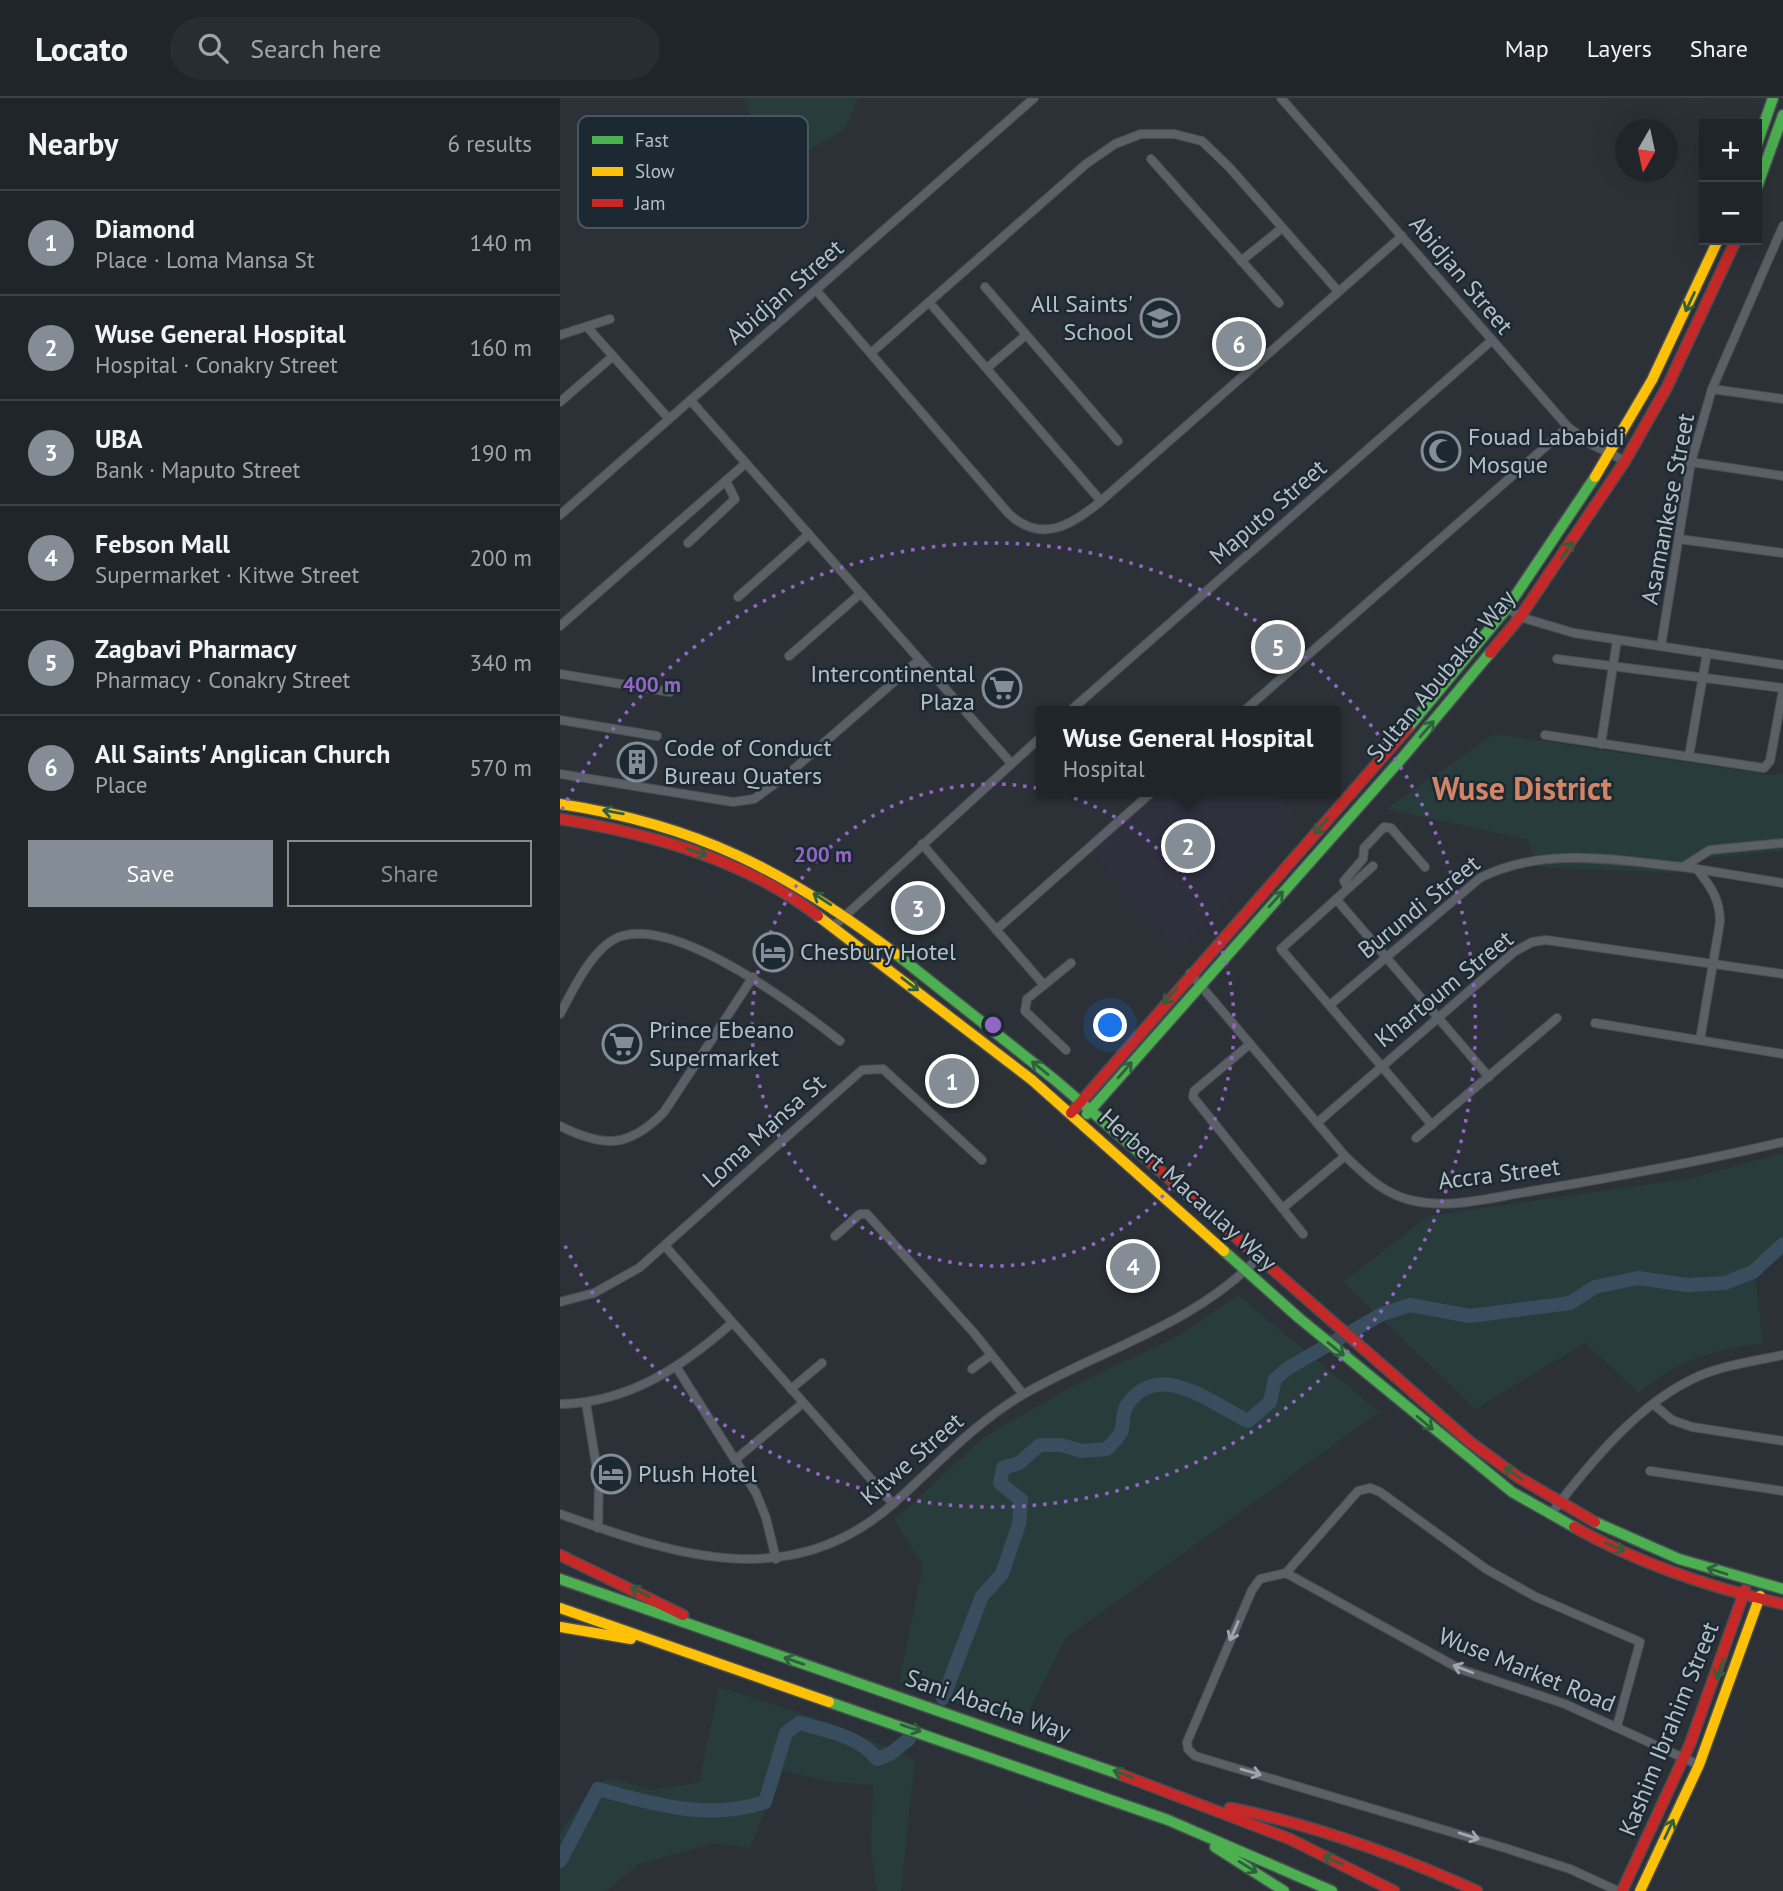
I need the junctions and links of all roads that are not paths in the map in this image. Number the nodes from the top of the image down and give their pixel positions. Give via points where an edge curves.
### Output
1 (1034, 98) edge
2 (1281, 98) edge
3 (1773, 98) edge
4 (1783, 115) edge
5 (1762, 130) edge
6 (1151, 159) dead end
7 (1759, 182) edge
8 (1783, 226) edge
9 (1282, 228) junction
10 (1402, 236) junction
11 (1716, 245) edge
12 (1734, 245) edge
13 (1241, 261) junction
14 (985, 287) dead end
15 (816, 290) junction
16 (1338, 291) junction
17 (929, 302) junction
18 (1279, 303) dead end
19 (610, 319) dead end
20 (588, 328) junction
21 (560, 335) edge
22 (1026, 335) junction
23 (1491, 341) junction
24 (871, 353) junction
25 (613, 356) junction
26 (987, 368) junction
27 (1713, 389) junction
28 (1783, 399) edge
29 (691, 401) junction
30 (560, 402) edge
31 (669, 419) junction
32 (1568, 427) junction
33 (1118, 440) dead end
34 (1610, 454) junction
35 (1625, 461) junction
36 (1691, 462) junction
37 (746, 463) junction
38 (1783, 476) edge
39 (726, 481) junction
40 (1101, 501) junction
41 (560, 515) edge
42 (809, 534) junction
43 (1679, 539) junction
44 (688, 543) dead end
45 (1783, 553) edge
46 (860, 594) junction
47 (738, 597) dead end
48 (1507, 608) junction
49 (1520, 617) junction
50 (560, 626) edge
51 (1618, 640) junction
52 (1661, 646) junction
53 (1707, 653) junction
54 (789, 656) dead end
55 (1557, 659) dead end
56 (919, 660) junction
57 (1614, 664) junction
58 (1783, 665) edge
59 (560, 674) edge
60 (1703, 677) junction
61 (1783, 689) edge
62 (670, 692) dead end
63 (1076, 706) edge
64 (1250, 706) edge
65 (560, 720) edge
66 (1780, 721) edge
67 (1545, 735) dead end
68 (657, 736) dead end
69 (1036, 741) edge
70 (1601, 744) junction
71 (1689, 756) junction
72 (1011, 763) junction
73 (560, 774) edge
74 (1146, 797) edge
75 (560, 804) edge
76 (560, 818) edge
77 (1783, 843) edge
78 (922, 844) junction
79 (1373, 866) dead end
80 (1683, 866) junction
81 (1425, 867) dead end
82 (1697, 869) junction
83 (1783, 883) edge
84 (1348, 888) junction
85 (1336, 899) junction
86 (845, 914) junction
87 (834, 926) junction
88 (996, 930) junction
89 (1386, 957) junction
90 (1071, 963) dead end
91 (1713, 963) junction
92 (1190, 973) junction
93 (1783, 974) edge
94 (753, 977) junction
95 (1044, 985) junction
96 (1200, 985) junction
97 (1330, 1005) junction
98 (560, 1014) edge
99 (1437, 1017) junction
100 (1557, 1018) dead end
101 (1595, 1023) dead end
102 (1700, 1040) junction
103 (840, 1041) dead end
104 (1250, 1044) junction
105 (1066, 1050) dead end
106 (1783, 1054) edge
107 (1380, 1067) junction
108 (1489, 1077) junction
109 (1081, 1101) junction
110 (1091, 1110) junction
111 (1071, 1113) junction
112 (1081, 1121) junction
113 (1317, 1123) junction
114 (1432, 1125) junction
115 (560, 1126) edge
116 (1416, 1138) dead end
117 (1783, 1142) edge
118 (1345, 1156) junction
119 (982, 1160) dead end
120 (1283, 1209) junction
121 (1303, 1234) dead end
122 (835, 1236) dead end
123 (664, 1245) junction
124 (1256, 1260) junction
125 (1245, 1272) junction
126 (560, 1302) edge
127 (732, 1323) junction
128 (991, 1355) junction
129 (1783, 1355) edge
130 (822, 1363) dead end
131 (677, 1368) junction
132 (972, 1369) dead end
133 (791, 1389) junction
134 (1023, 1394) junction
135 (586, 1403) junction
136 (803, 1403) junction
137 (560, 1404) edge
138 (1653, 1404) junction
139 (1783, 1441) edge
140 (736, 1459) junction
141 (1650, 1471) dead end
142 (1783, 1492) edge
143 (1560, 1503) junction
144 (892, 1504) junction
145 (560, 1514) edge
146 (1550, 1515) junction
147 (598, 1528) junction
148 (560, 1555) edge
149 (776, 1559) junction
150 (1286, 1573) junction
151 (560, 1579) edge
152 (1748, 1581) junction
153 (1764, 1585) junction
154 (1783, 1589) edge
155 (1743, 1595) junction
156 (1759, 1600) junction
157 (1783, 1604) edge
158 (560, 1608) edge
159 (560, 1627) edge
160 (721, 1636) junction
161 (664, 1644) junction
162 (1617, 1726) junction
163 (1685, 1758) junction
164 (1699, 1765) junction
165 (1200, 1802) junction
166 (1168, 1820) junction
167 (1284, 1891) edge
168 (1332, 1891) edge
169 (1394, 1891) edge
170 (1477, 1891) edge
171 (1620, 1891) edge
172 (1640, 1891) edge

1 - 15 street, Abidjan Street
2 - 10 street, Abidjan Street
3 - 5 main road
4 - 7 main road
6 - 13 street
8 - 27 street, Asamankese Street
9 - 13 street
9 - 16 street
9 - 17 street via 1202,141 1174,134 1142,134 1115,144 1086,164
10 - 16 street
10 - 23 street, Abidjan Street
11 -> 34 main road, Sultan Abubakar Way via 1652,380
12 - 35 main road, Sultan Abubakar Way via 1667,387
13 - 18 street
14 - 22 street
15 - 24 street
15 - 29 street, Abidjan Street
16 - 40 street
17 - 24 street
17 - 26 street
19 - 20 street
20 - 21 street
20 - 25 street
22 - 26 street
22 - 33 street
23 - 32 street, Abidjan Street
23 - 63 street, Maputo Street
24 - 40 street via 1019,523 1059,530
25 - 30 street
25 - 31 street
26 - 40 street
27 - 28 street
27 - 36 street, Asamankese Street
29 - 31 street, Abidjan Street
29 - 37 street
31 - 41 street, Abidjan Street
32 - 34 street, Abidjan Street
32 - 64 street
34 - 35 street, Abidjan Street
34 - 48 main road, Sultan Abubakar Way
49 -> 35 main road, Sultan Abubakar Way
36 - 38 street
36 - 43 street, Asamankese Street
37 - 39 street
37 - 42 street
39 - 44 street via 736,499
39 - 50 street
42 - 46 street
42 - 47 street
43 - 45 street
43 - 52 street, Asamankese Street
46 - 54 street
46 - 56 street
48 - 49 street
48 -> 92 main road, Sultan Abubakar Way via 1417,718
49 - 51 street via 1547,627
96 -> 49 main road, Sultan Abubakar Way
51 - 52 street
51 - 57 street
52 - 53 street
53 - 58 street
53 - 60 street
55 - 57 street
56 - 72 street
56 - 73 street via 754,799 733,802
57 - 60 street
57 - 70 street
59 - 62 street
60 - 61 street
60 - 71 street
61 - 66 street
65 - 68 street
66 - 71 street via 1764,768
67 - 70 street
69 - 72 street
70 - 71 street
72 - 78 street
74 - 88 street
86 -> 75 main road, Herbert Macaulay Way via 758,861 706,838 627,814
76 -> 87 main road, Herbert Macaulay Way via 625,830 699,852 796,899
77 - 80 street via 1710,850
78 - 86 street
78 - 88 street
79 - 84 street
80 - 82 street, Burundi Street
80 - 89 street, Burundi Street via 1558,858 1501,867 1480,878
81 - 84 street via 1391,828 1384,827 1364,848 1363,859 1344,881
82 - 83 street, Burundi Street
82 - 91 street via 1720,905
84 - 85 street
85 - 89 street
85 - 97 street via 1281,949
86 - 87 street
109 -> 86 main road, Herbert Macaulay Way
87 -> 111 main road, Herbert Macaulay Way
88 - 95 street
89 - 97 street, Burundi Street
89 - 99 street
90 - 95 street
91 - 93 street, Khartoum Street
91 - 99 street, Khartoum Street via 1546,940 1532,942
91 - 102 street
92 - 96 street, Accra Street
92 -> 109 main road, Sultan Abubakar Way
94 - 98 street via 672,940 646,934 622,936 597,954
94 - 103 street
94 - 115 street via 664,1112 649,1127 631,1139 610,1142 585,1138
95 - 105 street via 1027,999 1026,1011
96 - 104 street, Accra Street
110 -> 96 main road, Sultan Abubakar Way
97 - 107 street
99 - 107 street, Khartoum Street
99 - 108 street
100 - 108 street
101 - 102 street
102 - 106 street
104 - 113 street, Accra Street
104 - 120 street via 1194,1091 1194,1097
107 - 113 street, Khartoum Street
107 - 114 street
108 - 114 street
109 - 110 main road, Herbert Macaulay Way
109 - 111 main road, Sultan Abubakar Way
110 - 112 main road, Sultan Abubakar Way
110 - 124 main road, Herbert Macaulay Way
111 - 112 main road, Herbert Macaulay Way
112 - 125 main road, Herbert Macaulay Way
113 - 118 street, Accra Street
114 - 116 street
117 - 118 street, Accra Street via 1639,1174 1439,1204 1391,1194
118 - 120 street
119 - 123 street, Loma Mansa St via 883,1069 862,1069
120 - 121 street
122 - 128 street via 860,1214 867,1214
123 - 126 street, Loma Mansa St via 620,1281
123 - 127 street
124 - 125 street, Kitwe Street
143 -> 124 main road, Herbert Macaulay Way via 1482,1450
125 - 134 street, Kitwe Street via 1214,1298 1167,1325
125 -> 146 main road, Herbert Macaulay Way via 1495,1480
127 - 131 street
127 - 133 street
128 - 132 street
128 - 134 street
129 - 138 street via 1700,1376
130 - 133 street
131 - 135 street via 635,1388
131 - 140 street
133 - 136 street
134 - 144 street, Kitwe Street via 982,1423
135 - 137 street
135 - 147 street via 599,1482
136 - 140 street
136 - 144 street
138 - 139 street via 1672,1420 1692,1427
138 - 143 street
140 - 149 street via 766,1518
141 - 142 street
143 - 146 street
152 -> 143 main road, Herbert Macaulay Way via 1643,1543
144 - 149 street, Kitwe Street via 831,1544
145 - 147 street, Kitwe Street
146 -> 155 main road, Herbert Macaulay Way via 1639,1558
147 - 149 street, Kitwe Street via 710,1558
160 -> 148 main road
162 -> 150 street, Wuse Market Road via 1460,1669
150 - 162 street via 1358,1491 1370,1488 1380,1492 1486,1569 1559,1608 1640,1642
150 -> 171 street via 1269,1575 1252,1590 1187,1742 1195,1756 1505,1848
151 - 160 main road, Sani Abacha Way
152 - 153 main road, Herbert Macaulay Way
152 - 155 main road, Kashim Ibrahim Street
153 - 154 main road, Herbert Macaulay Way
153 - 156 main road, Kashim Ibrahim Street
155 - 156 main road, Herbert Macaulay Way
155 -> 163 main road, Kashim Ibrahim Street via 1718,1677
156 - 157 main road, Herbert Macaulay Way
156 - 164 main road, Kashim Ibrahim Street
158 - 161 main road, Sani Abacha Way
159 - 161 main road
165 -> 160 main road, Sani Abacha Way
161 -> 166 main road, Sani Abacha Way
162 - 163 street, Wuse Market Road
163 - 164 street, Wuse Market Road
163 - 171 main road, Kashim Ibrahim Street
172 -> 164 main road, Kashim Ibrahim Street
169 -> 165 main road, Sani Abacha Way via 1290,1839
165 - 170 main road via 1270,1815 1436,1872
166 -> 167 main road
166 - 168 main road, Sani Abacha Way

